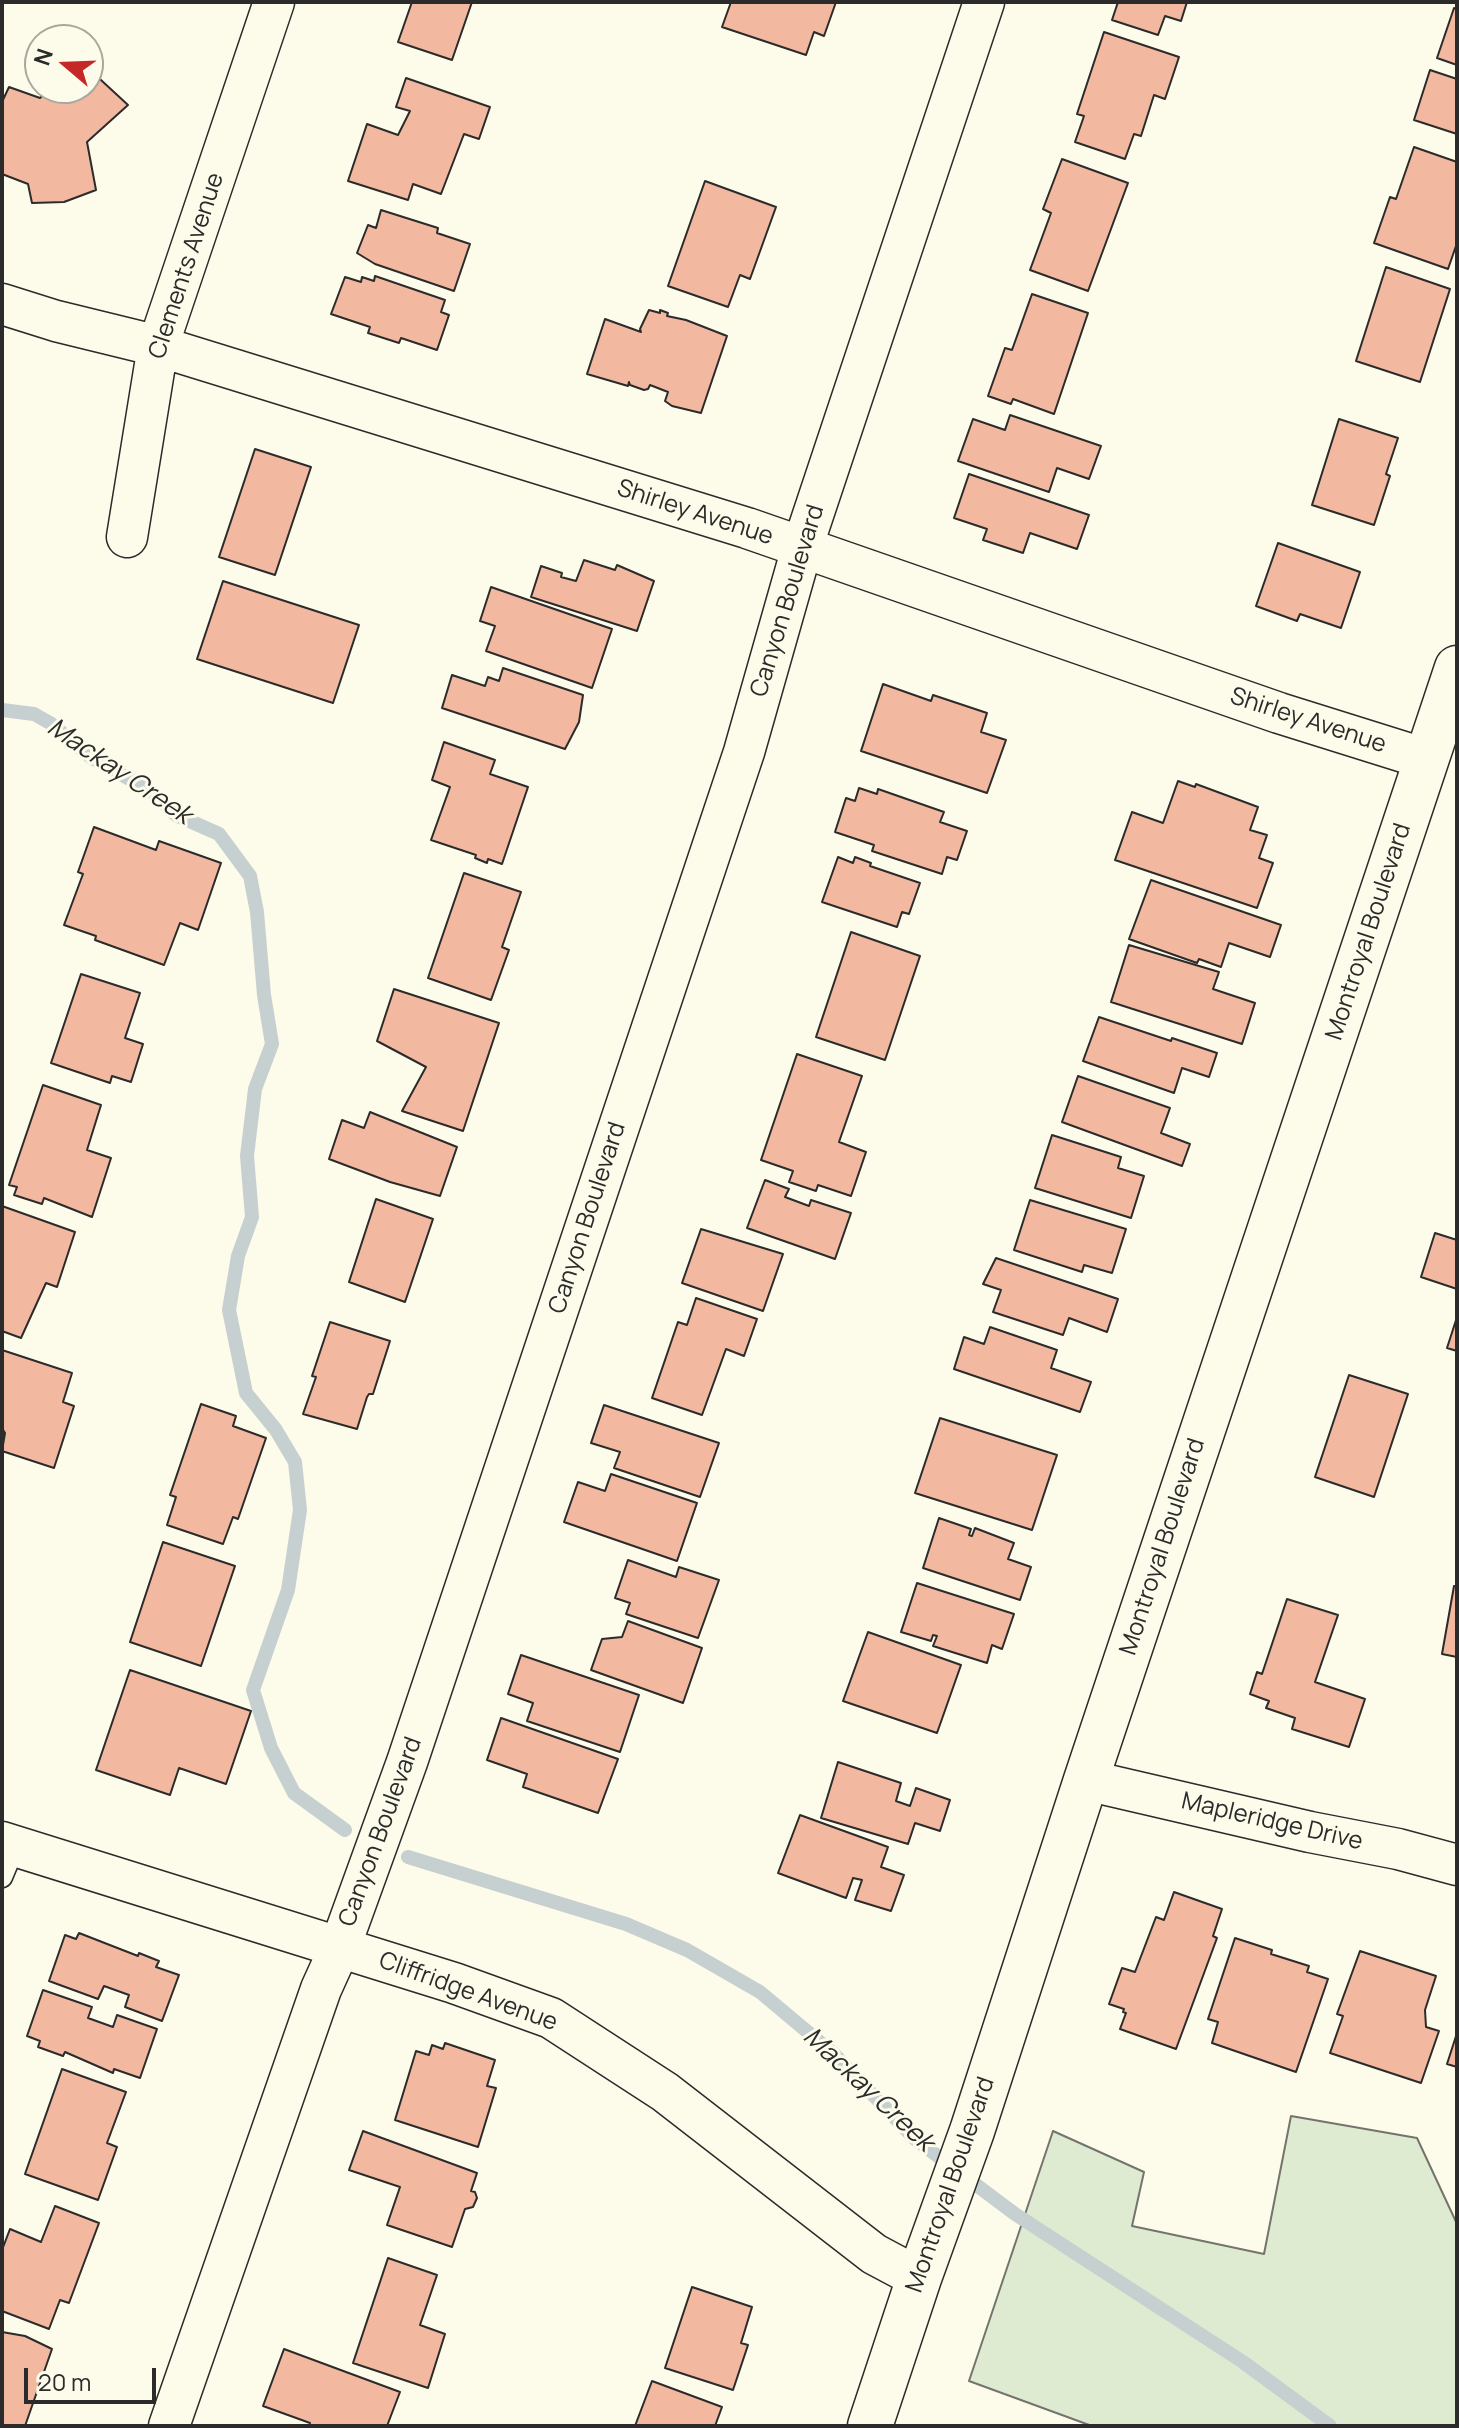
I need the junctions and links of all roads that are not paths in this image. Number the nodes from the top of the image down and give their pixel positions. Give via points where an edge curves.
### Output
1 (274, 2) edge
2 (984, 2) edge
3 (2, 304) edge
4 (158, 346) junction
5 (127, 537) dead end
6 (802, 548) junction
7 (1457, 668) edge
8 (1426, 759) junction
9 (1086, 1780) junction
10 (6, 1855) edge
11 (1457, 1865) edge
12 (340, 1947) junction
13 (919, 2278) junction
14 (169, 2426) edge
15 (870, 2426) edge

1 - 4 street, Clements Avenue
2 - 6 street, Canyon Boulevard
3 - 4 street, Shirley Avenue
4 - 5 street, Clements Avenue
4 - 6 street, Shirley Avenue
6 - 8 street, Shirley Avenue
6 - 12 street, Canyon Boulevard via 744,752 407,1762
7 - 8 street, Montroyal Boulevard
8 - 9 street, Montroyal Boulevard
9 - 11 street, Mapleridge Drive
9 - 13 street, Montroyal Boulevard
10 - 12 street, Cliffridge Avenue
12 - 13 street, Cliffridge Avenue via 551,2018 665,2092 874,2254
12 - 14 street, Canyon Boulevard
13 - 15 street, Montroyal Boulevard

